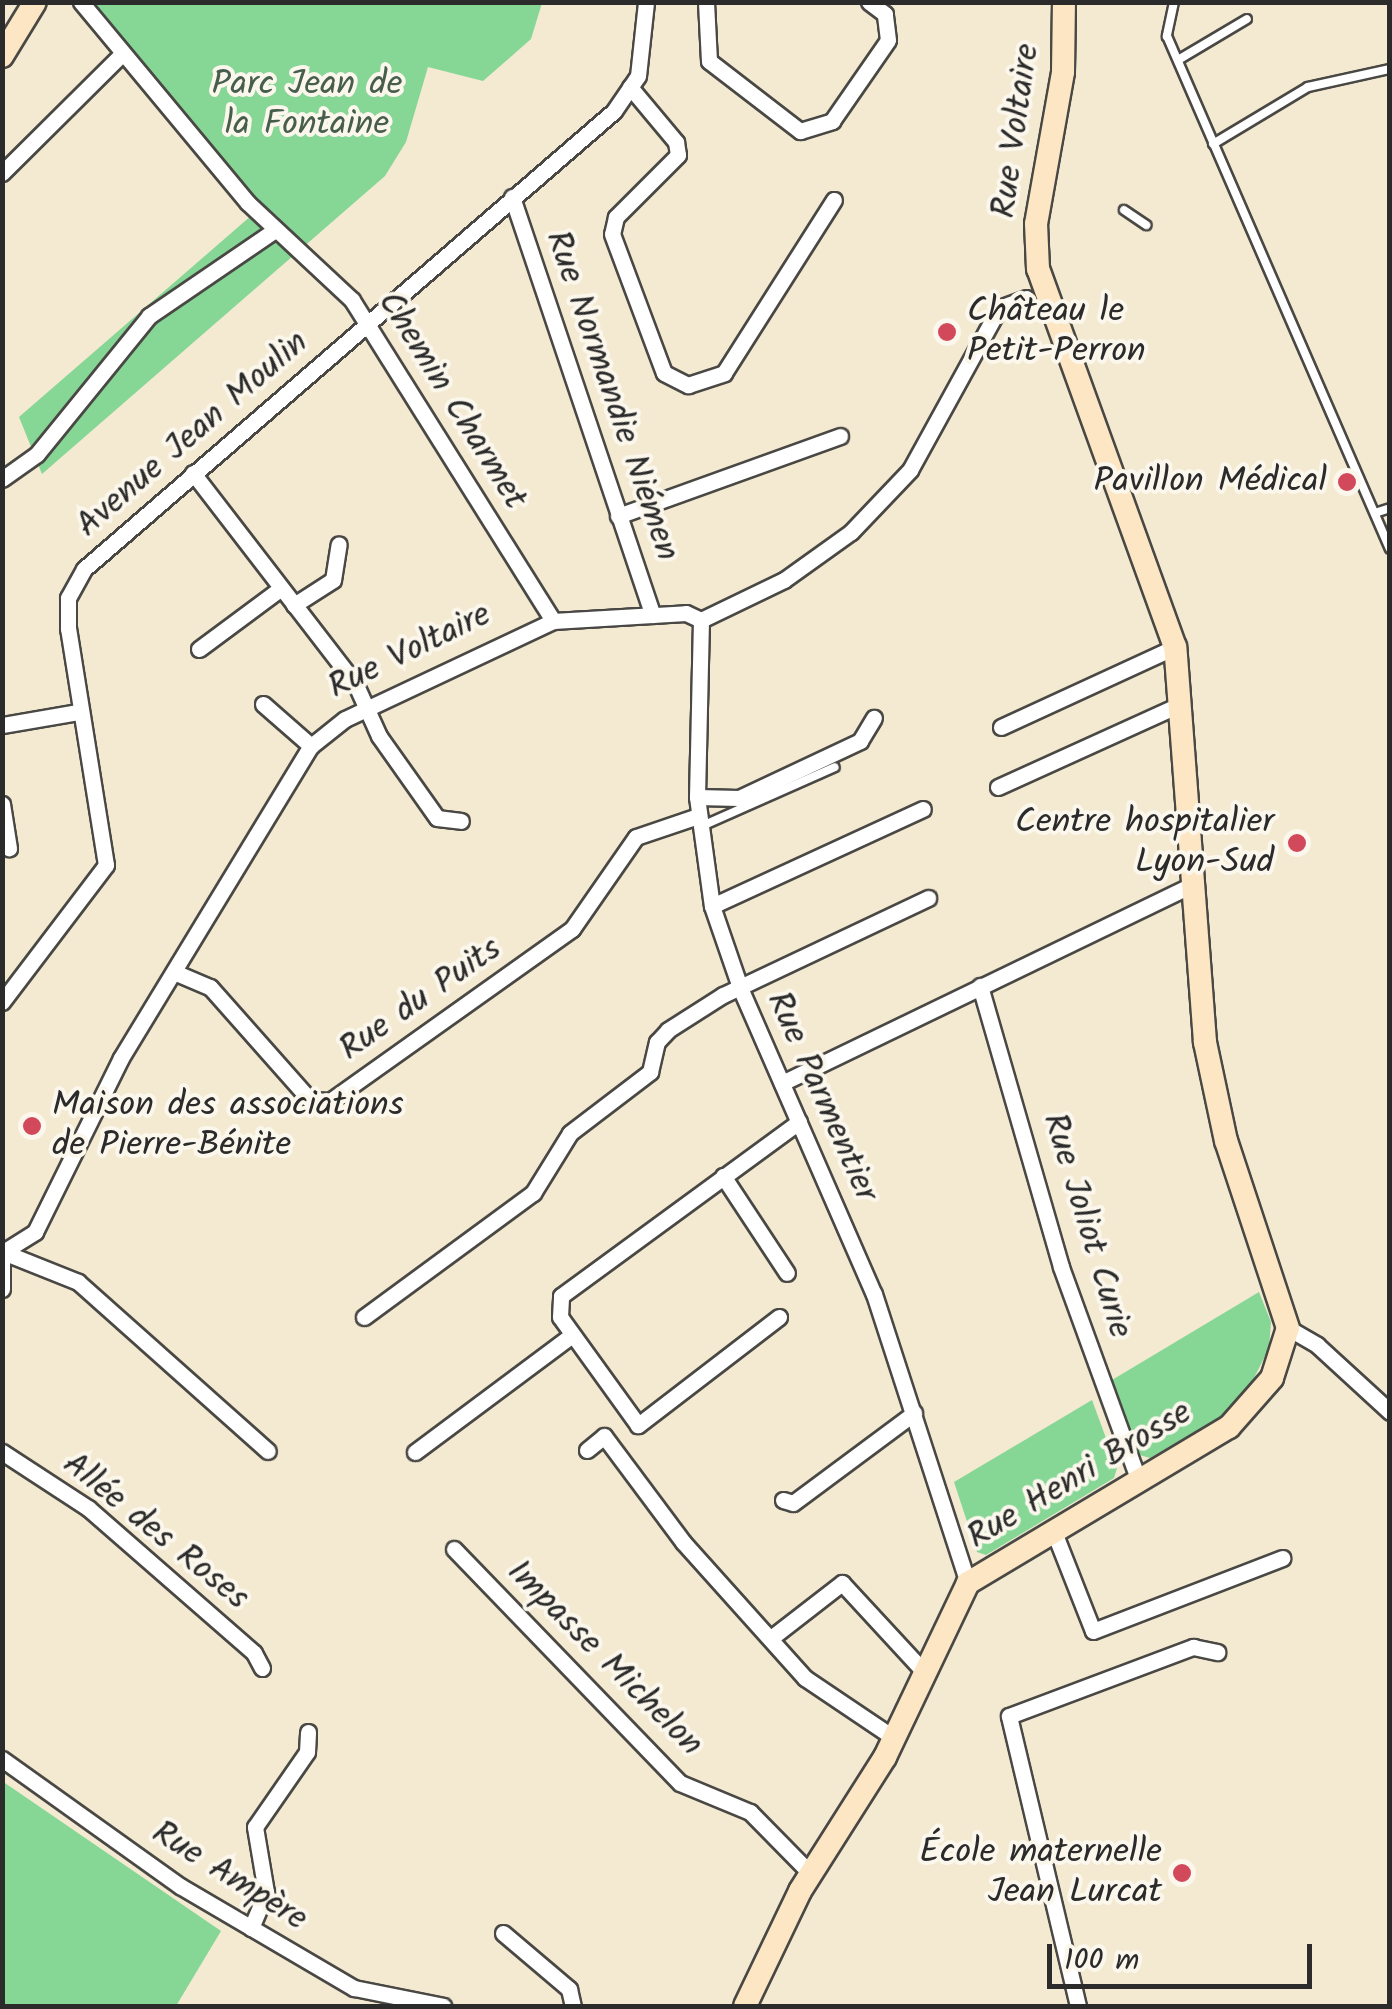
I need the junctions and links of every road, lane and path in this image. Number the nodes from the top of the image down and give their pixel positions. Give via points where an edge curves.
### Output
1 (36, 2) edge
2 (81, 2) edge
3 (646, 2) edge
4 (706, 2) edge
5 (869, 2) edge
6 (1064, 2) edge
7 (1174, 2) edge
8 (1247, 19) dead end
9 (123, 54) junction
10 (2, 56) edge
11 (1178, 60) junction
12 (1390, 69) edge
13 (630, 87) junction
14 (1213, 144) junction
15 (2, 173) edge
16 (512, 197) junction
17 (834, 200) dead end
18 (1124, 210) dead end
19 (1146, 225) dead end
20 (275, 230) junction
21 (1026, 298) dead end
22 (368, 323) junction
23 (840, 436) dead end
24 (193, 472) junction
25 (2, 480) edge
26 (1390, 508) edge
27 (1375, 514) junction
28 (618, 516) junction
29 (338, 544) dead end
30 (1390, 549) edge
31 (281, 588) junction
32 (294, 605) junction
33 (653, 615) junction
34 (701, 620) junction
35 (553, 622) junction
36 (1175, 647) junction
37 (199, 649) dead end
38 (263, 704) dead end
39 (1179, 705) junction
40 (366, 709) junction
41 (78, 712) junction
42 (874, 718) dead end
43 (2, 725) edge
44 (1001, 726) dead end
45 (311, 746) junction
46 (834, 767) dead end
47 (998, 787) dead end
48 (697, 797) junction
49 (2, 804) edge
50 (923, 809) dead end
51 (462, 821) dead end
52 (698, 821) junction
53 (10, 848) dead end
54 (1192, 884) junction
55 (928, 898) dead end
56 (712, 906) junction
57 (174, 972) junction
58 (980, 986) junction
59 (741, 990) junction
60 (2, 1002) edge
61 (782, 1083) junction
62 (798, 1122) junction
63 (723, 1176) junction
64 (3, 1251) edge
65 (787, 1273) dead end
66 (2, 1289) edge
67 (780, 1317) dead end
68 (364, 1318) dead end
69 (1288, 1328) junction
70 (572, 1335) junction
71 (1390, 1412) edge
72 (914, 1413) junction
73 (587, 1450) dead end
74 (2, 1452) edge
75 (268, 1452) dead end
76 (415, 1452) dead end
77 (1139, 1481) junction
78 (783, 1500) dead end
79 (1054, 1532) junction
80 (454, 1549) dead end
81 (1282, 1558) dead end
82 (968, 1583) junction
83 (771, 1638) junction
84 (1217, 1652) dead end
85 (262, 1668) dead end
86 (924, 1672) junction
87 (308, 1732) dead end
88 (894, 1738) junction
89 (2, 1759) edge
90 (811, 1874) junction
91 (252, 1928) junction
92 (504, 1932) dead end
93 (442, 2006) edge
94 (573, 2006) edge
95 (745, 2006) edge
96 (1078, 2006) edge

1 - 10 street
2 - 9 street, Chemin Charmet
3 - 13 street, Avenue Jean Moulin via 638,76
4 - 5 street via 709,61 800,131 832,121 888,40 885,14
6 - 36 street, Rue Voltaire via 1063,72 1036,224 1038,269
7 - 11 lane via 1168,36
8 - 11 lane
9 - 15 street
9 - 20 street, Chemin Charmet
11 - 14 lane
12 - 14 lane via 1308,87
13 - 16 street, Avenue Jean Moulin via 614,111
13 - 17 street via 676,142 678,156 612,226 664,373 688,385 724,373
14 - 27 lane
16 - 22 street, Avenue Jean Moulin
16 - 28 street, Rue Normandie Niémen
18 - 19 lane
20 - 22 street, Chemin Charmet via 347,294
20 - 25 street via 149,316 37,454
21 - 34 street via 998,308 910,470 850,532 784,580
22 - 24 street, Avenue Jean Moulin
22 - 35 street, Chemin Charmet
23 - 28 street
24 - 31 street
24 - 41 street, Avenue Jean Moulin via 84,569 68,598
26 - 27 lane
27 - 30 lane
28 - 33 street, Rue Normandie Niémen
29 - 32 street via 333,580
31 - 32 street
31 - 37 street
32 - 40 street via 356,685
33 - 34 street, Rue Voltaire via 686,613
33 - 35 street, Rue Voltaire
34 - 48 street, Rue Parmentier
35 - 40 street, Rue Voltaire
36 - 39 street, Rue Voltaire
36 - 44 street
38 - 45 street
39 - 47 street
39 - 54 street, Rue Voltaire
40 - 45 street, Rue Voltaire
40 - 51 street via 438,818
41 - 43 street
41 - 60 street, Avenue Jean Moulin via 106,865
42 - 48 street via 860,741 739,798
45 - 57 street, Rue Voltaire
46 - 52 lane
48 - 52 street, Rue Parmentier
49 - 53 street
50 - 56 street
52 - 56 street, Rue Parmentier
52 - 57 street, Rue du Puits via 636,837 572,929 330,1100 310,1100 210,987
54 - 58 street
54 - 69 street, Rue Voltaire via 1216,1098
55 - 59 street
56 - 59 street, Rue Parmentier
57 - 64 street, Rue Voltaire via 121,1058 35,1232
58 - 61 street
58 - 77 street, Rue Joliot Curie via 1061,1267
59 - 61 street, Rue Parmentier
59 - 68 street via 668,1030 657,1042 650,1072 570,1134 533,1193
61 - 62 street, Rue Parmentier
62 - 63 street
62 - 72 street, Rue Parmentier via 874,1294
63 - 65 street
63 - 70 street via 561,1296 560,1318
64 - 66 street
64 - 75 street via 78,1282
67 - 70 street via 638,1425
69 - 71 street via 1317,1344
69 - 77 street, Rue Henri Brosse via 1272,1378 1253,1406
70 - 76 street
72 - 78 street via 793,1503
72 - 82 street, Rue Parmentier
73 - 83 street via 604,1436 684,1542
74 - 85 street, Allée des Roses via 88,1508 254,1652
77 - 79 street, Rue Henri Brosse
79 - 81 street via 1093,1631
79 - 82 street, Rue Henri Brosse
80 - 90 street, Impasse Michelon via 680,1782 750,1812
82 - 86 street, Rue Henri Brosse
83 - 86 street via 842,1584
83 - 88 street via 805,1678
84 - 96 street via 1192,1647 1009,1716
86 - 88 street, Rue Henri Brosse
87 - 91 street via 307,1752 256,1827 266,1892
88 - 90 street, Rue Henri Brosse
89 - 91 street, Rue Ampère
90 - 95 street, Rue Henri Brosse
91 - 93 street, Rue Ampère via 354,1988
92 - 94 street via 569,1988

